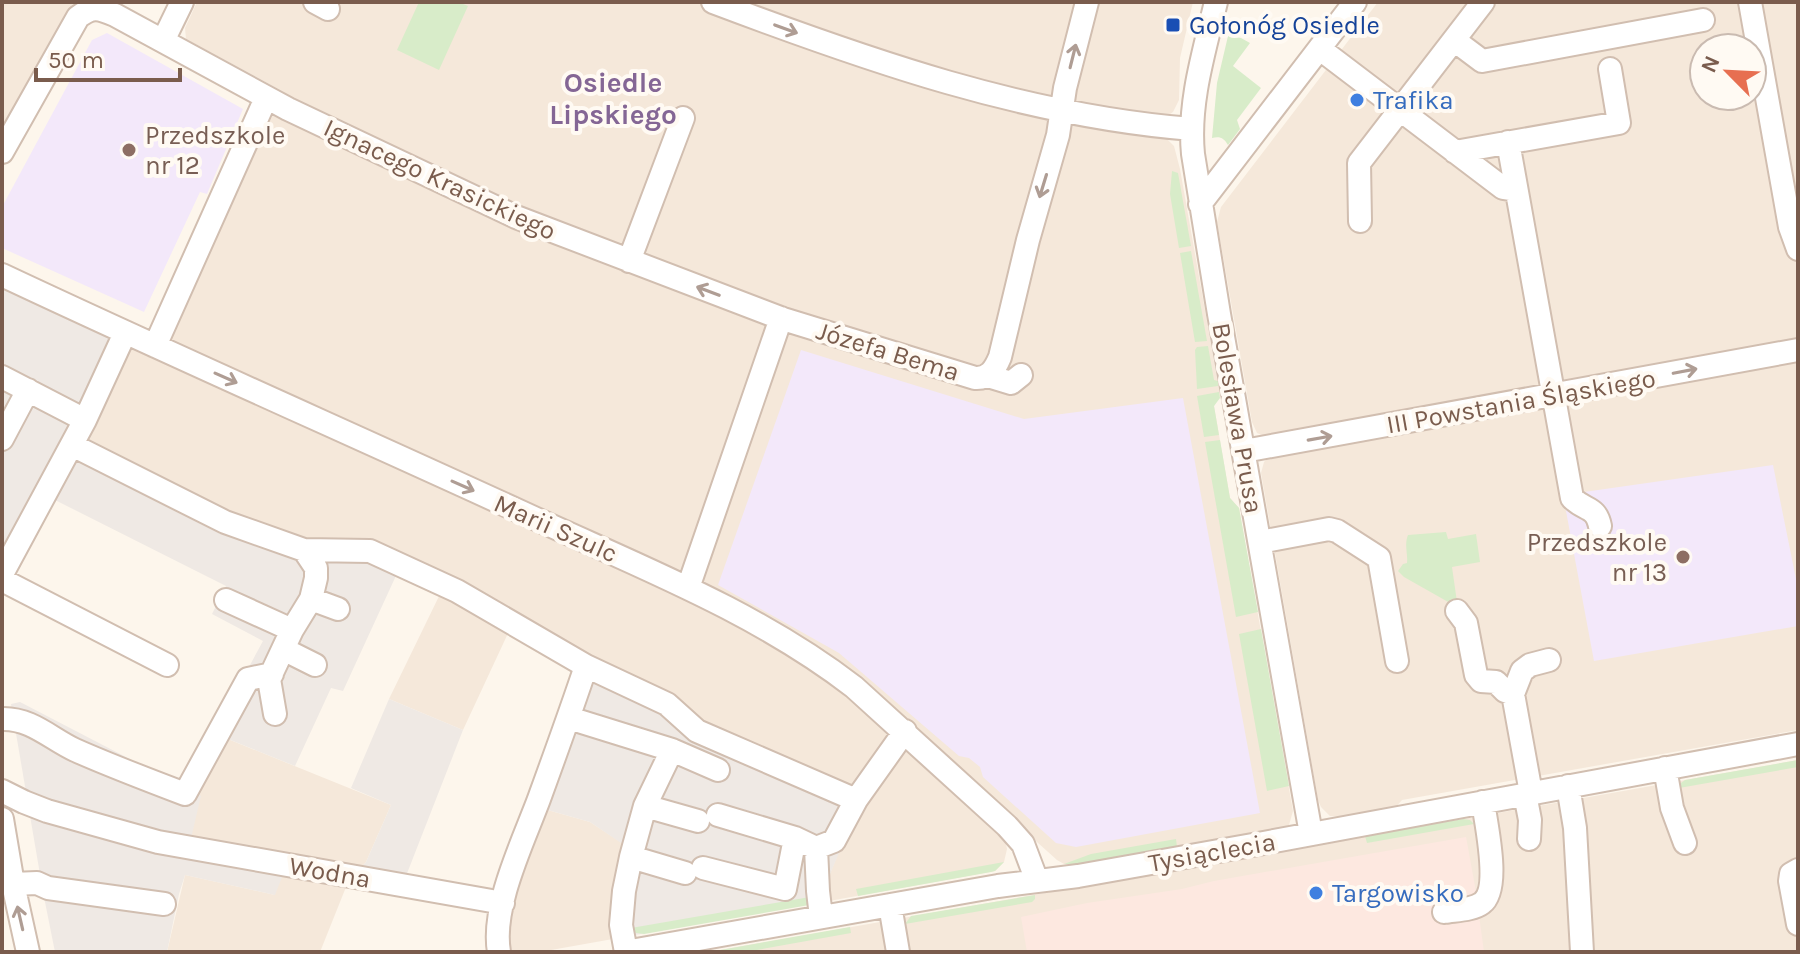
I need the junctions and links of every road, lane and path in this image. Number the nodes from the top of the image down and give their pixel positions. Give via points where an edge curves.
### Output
1 (182, 2) edge
2 (713, 2) edge
3 (1087, 2) edge
4 (1216, 2) edge
5 (1355, 2) edge
6 (1483, 2) edge
7 (1750, 2) edge
8 (80, 8) edge
9 (1703, 20) dead end
10 (1454, 40) junction
11 (163, 41) junction
12 (1320, 49) junction
13 (1610, 69) dead end
14 (266, 98) junction
15 (1061, 110) junction
16 (1399, 110) junction
17 (683, 118) dead end
18 (1192, 129) junction
19 (1508, 142) junction
20 (2, 152) edge
21 (1455, 152) junction
22 (1516, 190) junction
23 (1200, 204) junction
24 (1360, 221) dead end
25 (1798, 249) edge
26 (629, 261) junction
27 (2, 275) edge
28 (781, 318) junction
29 (125, 333) junction
30 (155, 346) junction
31 (1798, 350) edge
32 (1021, 375) dead end
33 (988, 376) junction
34 (2, 377) edge
35 (28, 390) junction
36 (1553, 396) junction
37 (85, 420) junction
38 (2, 439) edge
39 (72, 445) junction
40 (1244, 451) junction
41 (1600, 526) dead end
42 (1260, 542) junction
43 (304, 550) junction
44 (2, 577) edge
45 (688, 588) junction
46 (311, 599) junction
47 (226, 600) dead end
48 (338, 609) dead end
49 (1457, 611) dead end
50 (287, 640) junction
51 (1549, 660) dead end
52 (1397, 661) dead end
53 (167, 665) dead end
54 (315, 665) dead end
55 (586, 666) junction
56 (272, 674) junction
57 (1509, 684) junction
58 (275, 714) dead end
59 (569, 718) junction
60 (2, 719) edge
61 (905, 731) junction
62 (1798, 744) edge
63 (672, 750) junction
64 (1665, 768) junction
65 (718, 770) dead end
66 (1568, 786) junction
67 (2, 791) edge
68 (1528, 794) junction
69 (856, 800) junction
70 (1483, 802) junction
71 (645, 806) junction
72 (2, 819) edge
73 (1311, 834) junction
74 (1529, 839) dead end
75 (806, 843) junction
76 (1685, 843) dead end
77 (631, 857) junction
78 (1798, 870) edge
79 (1037, 881) junction
80 (13, 884) junction
81 (503, 903) junction
82 (164, 904) dead end
83 (890, 905) junction
84 (1444, 912) dead end
85 (821, 917) junction
86 (1798, 924) edge
87 (28, 952) edge
88 (499, 952) edge
89 (625, 952) edge
90 (898, 952) edge
91 (1582, 952) edge

1 - 11 street
2 -> 15 street via 936,79
15 -> 3 street, Józefa Bema
4 - 18 street, Bolesława Prusa
5 - 12 street
6 - 10 street
7 - 25 street
8 - 11 street, Ignacego Krasickiego via 100,9
8 - 20 street, Ignacego Krasickiego
9 - 10 street via 1482,61
10 - 16 street
11 - 14 street, Ignacego Krasickiego
12 - 16 street
12 - 23 street
13 - 19 street via 1619,123
14 - 26 street, Ignacego Krasickiego via 516,217
14 - 30 street
15 - 18 street via 1136,125
15 -> 33 street, Józefa Bema via 1000,357
16 - 21 street
16 - 24 street via 1359,163
17 - 26 street
18 - 23 street, Bolesława Prusa
19 - 21 street
19 - 22 street
21 - 22 street via 1503,188
22 - 36 street
23 - 40 street, Bolesława Prusa
28 -> 26 street, Ignacego Krasickiego
27 - 29 street, Marii Szulc
28 - 33 street, Józefa Bema via 975,378
28 - 45 street, Józefa Bema
29 - 30 street, Marii Szulc
29 - 37 street
30 -> 45 street, Marii Szulc
36 -> 31 street, III Powstania Śląskiego
32 - 33 street via 1011,383
34 - 35 street
35 - 37 street
35 - 38 street
40 -> 36 street, III Powstania Śląskiego
36 - 41 street via 1572,498 1594,511
37 - 39 street
39 - 43 street via 225,522
39 - 44 street
40 - 42 street, Bolesława Prusa
42 - 52 street via 1329,529 1379,558
42 - 73 street, Bolesława Prusa
43 - 46 street via 316,568
43 - 55 street via 370,551 457,591
44 - 53 street
45 - 61 street, Marii Szulc via 806,652
46 - 48 street
46 - 50 street
47 - 50 street
49 - 57 street via 1466,623 1476,675 1481,681
50 - 54 street
50 - 56 street
51 - 57 street via 1530,665
55 - 59 street
55 - 69 street via 667,704 697,731
56 - 58 street
56 - 60 street via 248,679 185,794 70,748 36,727
57 - 68 street
59 - 63 street
59 - 81 street
61 - 69 street
61 - 79 street, Marii Szulc via 1014,833
62 - 64 street, Tysiąclecia
63 - 65 street
63 - 71 street
64 - 66 street, Tysiąclecia
64 - 76 street
66 - 68 street, Tysiąclecia
66 - 91 street
67 - 81 street, Wodna via 47,811 158,842
68 - 70 street, Tysiąclecia
68 - 74 street
69 - 75 street via 834,841
70 - 73 street, Tysiąclecia
70 - 84 street via 1490,895 1481,904
71 - 75 street
71 - 77 street
72 - 80 street
73 - 79 street, Tysiąclecia
75 - 77 street via 785,889
75 - 85 street
77 - 89 street via 621,925
78 - 86 street via 1790,881
79 - 83 street, Tysiąclecia
80 - 82 street via 37,883
87 -> 80 street
81 - 88 street
83 - 85 street, Tysiąclecia
83 - 90 street
85 - 89 street, Tysiąclecia

